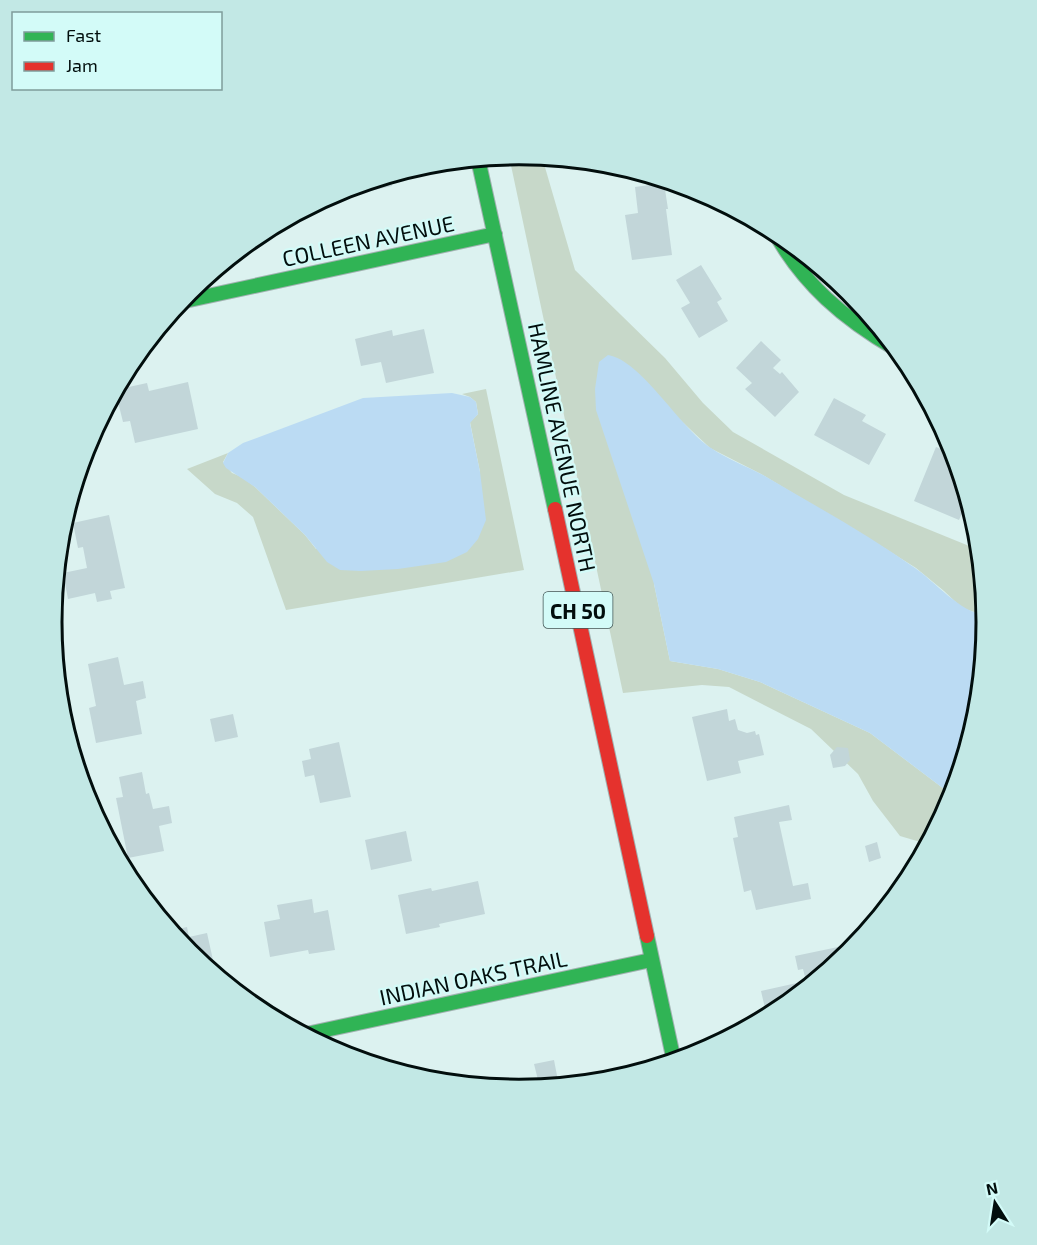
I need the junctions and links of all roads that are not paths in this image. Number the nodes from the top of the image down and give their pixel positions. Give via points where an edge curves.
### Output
1 (480, 167) edge
2 (495, 234) junction
3 (784, 251) edge
4 (195, 299) edge
5 (876, 338) edge
6 (651, 960) junction
7 (316, 1032) edge
8 (672, 1052) edge

1 - 2 main road, HAMLINE AVENUE NORTH / CH 50
2 - 4 main road, COLLEEN AVENUE
2 - 6 main road, HAMLINE AVENUE NORTH / CH 50
3 - 5 main road via 808,284 842,315
6 - 7 main road, INDIAN OAKS TRAIL
6 - 8 main road, HAMLINE AVENUE NORTH / CH 50

